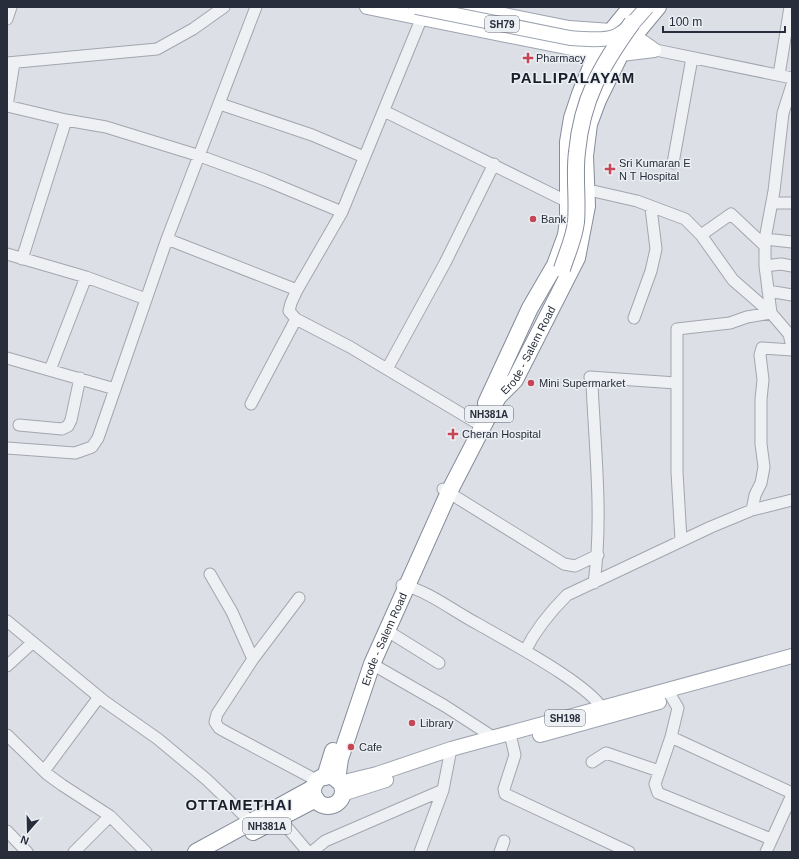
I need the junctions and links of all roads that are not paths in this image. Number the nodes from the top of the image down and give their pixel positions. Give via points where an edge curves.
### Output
1 (11, 7) edge
2 (224, 7) edge
3 (256, 7) edge
4 (367, 7) edge
5 (631, 7) edge
6 (647, 7) edge
7 (658, 7) edge
8 (790, 7) edge
9 (473, 8) edge
10 (427, 12) edge
11 (7, 19) edge
12 (611, 31) junction
13 (629, 39) junction
14 (593, 45) junction
15 (654, 50) junction
16 (692, 58) junction
17 (10, 63) edge
18 (779, 75) junction
19 (792, 78) edge
20 (792, 85) edge
21 (220, 104) junction
22 (7, 106) edge
23 (384, 111) junction
24 (66, 120) junction
25 (200, 156) junction
26 (364, 157) junction
27 (673, 163) dead end
28 (494, 164) junction
29 (568, 185) junction
30 (587, 189) junction
31 (568, 202) junction
32 (772, 202) junction
33 (792, 203) edge
34 (587, 206) junction
35 (651, 208) junction
36 (342, 212) junction
37 (701, 235) junction
38 (167, 239) junction
39 (765, 242) junction
40 (792, 242) edge
41 (7, 254) edge
42 (22, 259) junction
43 (765, 266) junction
44 (792, 266) edge
45 (86, 277) junction
46 (297, 290) junction
47 (768, 291) junction
48 (792, 295) edge
49 (146, 299) junction
50 (771, 314) junction
51 (634, 318) dead end
52 (296, 319) junction
53 (792, 322) edge
54 (780, 324) junction
55 (792, 348) edge
56 (7, 358) edge
57 (387, 369) junction
58 (50, 370) junction
59 (80, 378) junction
60 (676, 383) junction
61 (115, 389) junction
62 (498, 397) junction
63 (251, 404) dead end
64 (19, 425) dead end
65 (480, 425) junction
66 (7, 448) edge
67 (446, 490) junction
68 (792, 500) edge
69 (752, 510) junction
70 (681, 540) junction
71 (598, 556) junction
72 (210, 574) dead end
73 (594, 583) junction
74 (403, 585) junction
75 (299, 598) dead end
76 (7, 621) edge
77 (386, 630) junction
78 (32, 643) junction
79 (525, 651) junction
80 (792, 656) edge
81 (253, 659) junction
82 (439, 663) dead end
83 (792, 663) edge
84 (372, 664) junction
85 (7, 666) edge
86 (670, 695) junction
87 (99, 697) junction
88 (604, 712) junction
89 (7, 735) edge
90 (493, 737) junction
91 (671, 737) junction
92 (511, 738) junction
93 (450, 754) junction
94 (592, 762) dead end
95 (44, 771) junction
96 (659, 771) junction
97 (331, 786) junction
98 (443, 790) junction
99 (792, 794) edge
100 (110, 816) junction
101 (280, 819) junction
102 (251, 822) junction
103 (7, 831) edge
104 (771, 838) junction
105 (504, 841) dead end
106 (26, 852) edge
107 (74, 852) edge
108 (146, 852) edge
109 (196, 852) edge
110 (218, 852) edge
111 (308, 852) edge
112 (312, 852) edge
113 (420, 852) edge
114 (500, 852) edge
115 (629, 852) edge
116 (766, 852) edge

1 - 11 street
2 - 17 street via 193,29 157,49
3 - 21 street
4 - 10 main road
5 - 12 highway, Erode - Salem Road / NH381A
6 - 13 main road, bridge
7 - 13 highway, Erode - Salem Road / NH381A
8 - 18 street
9 - 12 main road via 569,28
10 - 14 main road, SH79, bridge via 570,38
10 - 14 main road via 569,47
10 - 23 street
12 - 13 main road
12 - 14 highway, Erode - Salem Road / NH381A via 600,44
13 - 14 main road
13 - 14 main road, bridge via 614,37
13 - 15 main road
13 - 15 main road
13 - 30 highway, Erode - Salem Road / NH381A via 598,100 589,124 585,156
13 - 62 highway, bridge via 609,55 586,102 577,154 575,233 562,269
14 - 29 highway, Erode - Salem Road / NH381A via 572,118 568,149
15 - 16 street
16 - 18 street
16 - 27 street
17 - 22 street
18 - 19 street
20 - 32 street via 783,113
21 - 25 street
21 - 26 street
22 - 24 street
23 - 26 street
23 - 28 street
24 - 25 street via 106,128
24 - 42 street
25 - 36 street
25 - 38 street
26 - 36 street
28 - 31 street
28 - 57 street via 445,263
29 - 30 street
29 - 31 highway, Erode - Salem Road / NH381A
30 - 34 highway, Erode - Salem Road / NH381A
30 - 35 street via 637,201
31 - 34 street
31 - 65 highway, Erode - Salem Road / NH381A via 566,235 555,265 530,308
32 - 33 street
32 - 39 street
34 - 62 highway, Erode - Salem Road / NH381A via 577,258 515,380
35 - 37 street via 686,219
35 - 51 street via 656,249
36 - 46 street
37 - 39 street via 731,214
37 - 50 street via 733,280
38 - 46 street
38 - 49 street
39 - 40 street
39 - 43 street
41 - 42 street
42 - 45 street
43 - 44 street
43 - 47 street
45 - 49 street
45 - 58 street
46 - 52 street via 289,311
47 - 48 street
47 - 50 street
49 - 61 street
50 - 54 street
50 - 60 street via 677,329
52 - 57 street
52 - 63 street
53 - 54 street
54 - 55 street via 789,334
55 - 69 street via 762,348 760,355 763,380 761,444 764,467
56 - 58 street
57 - 65 street
58 - 59 street
59 - 61 street
59 - 64 street via 68,426 62,429
60 - 70 street
60 - 71 street via 590,377 596,458
61 - 66 street via 98,438 92,447 75,453
62 - 65 highway, Erode - Salem Road / NH381A
65 - 67 highway, Erode - Salem Road / NH381A
67 - 71 street via 564,564 575,566
67 - 74 highway, Erode - Salem Road / NH381A
68 - 69 street
69 - 70 street
70 - 73 street
71 - 73 street
72 - 81 street via 232,612
73 - 79 street via 567,595 552,609
74 - 77 highway, Erode - Salem Road / NH381A
74 - 79 street via 434,598
74 - 97 highway, Erode - Salem Road / NH381A via 366,662 335,744
75 - 81 street
76 - 78 street
77 - 82 street
77 - 84 highway, Erode - Salem Road / NH381A
78 - 85 street
78 - 87 street
79 - 88 street via 557,671
80 - 86 main road, SH198
81 - 97 street via 217,714 215,722 226,732
83 - 86 main road, SH198
84 - 90 street
84 - 97 highway, Erode - Salem Road / NH381A
86 - 88 main road, SH198
86 - 91 street via 678,708
87 - 95 street
87 - 102 street via 158,739
88 - 92 main road, SH198
89 - 95 street
90 - 92 main road, SH198
90 - 93 main road, SH198
91 - 96 street
91 - 99 street
92 - 93 main road, SH198
92 - 115 street via 515,755 504,789 508,797
93 - 97 main road, SH198
93 - 98 street
94 - 96 street via 606,753
95 - 100 street via 62,786
96 - 104 street via 655,784 658,793
97 - 101 highway, NH381A
97 - 102 highway, NH381A
98 - 112 street via 325,841
98 - 113 street
99 - 104 street
100 - 107 street
100 - 108 street
101 - 110 highway, NH381A
101 - 111 street
102 - 109 highway, NH381A
103 - 106 street
104 - 116 street
105 - 114 street

